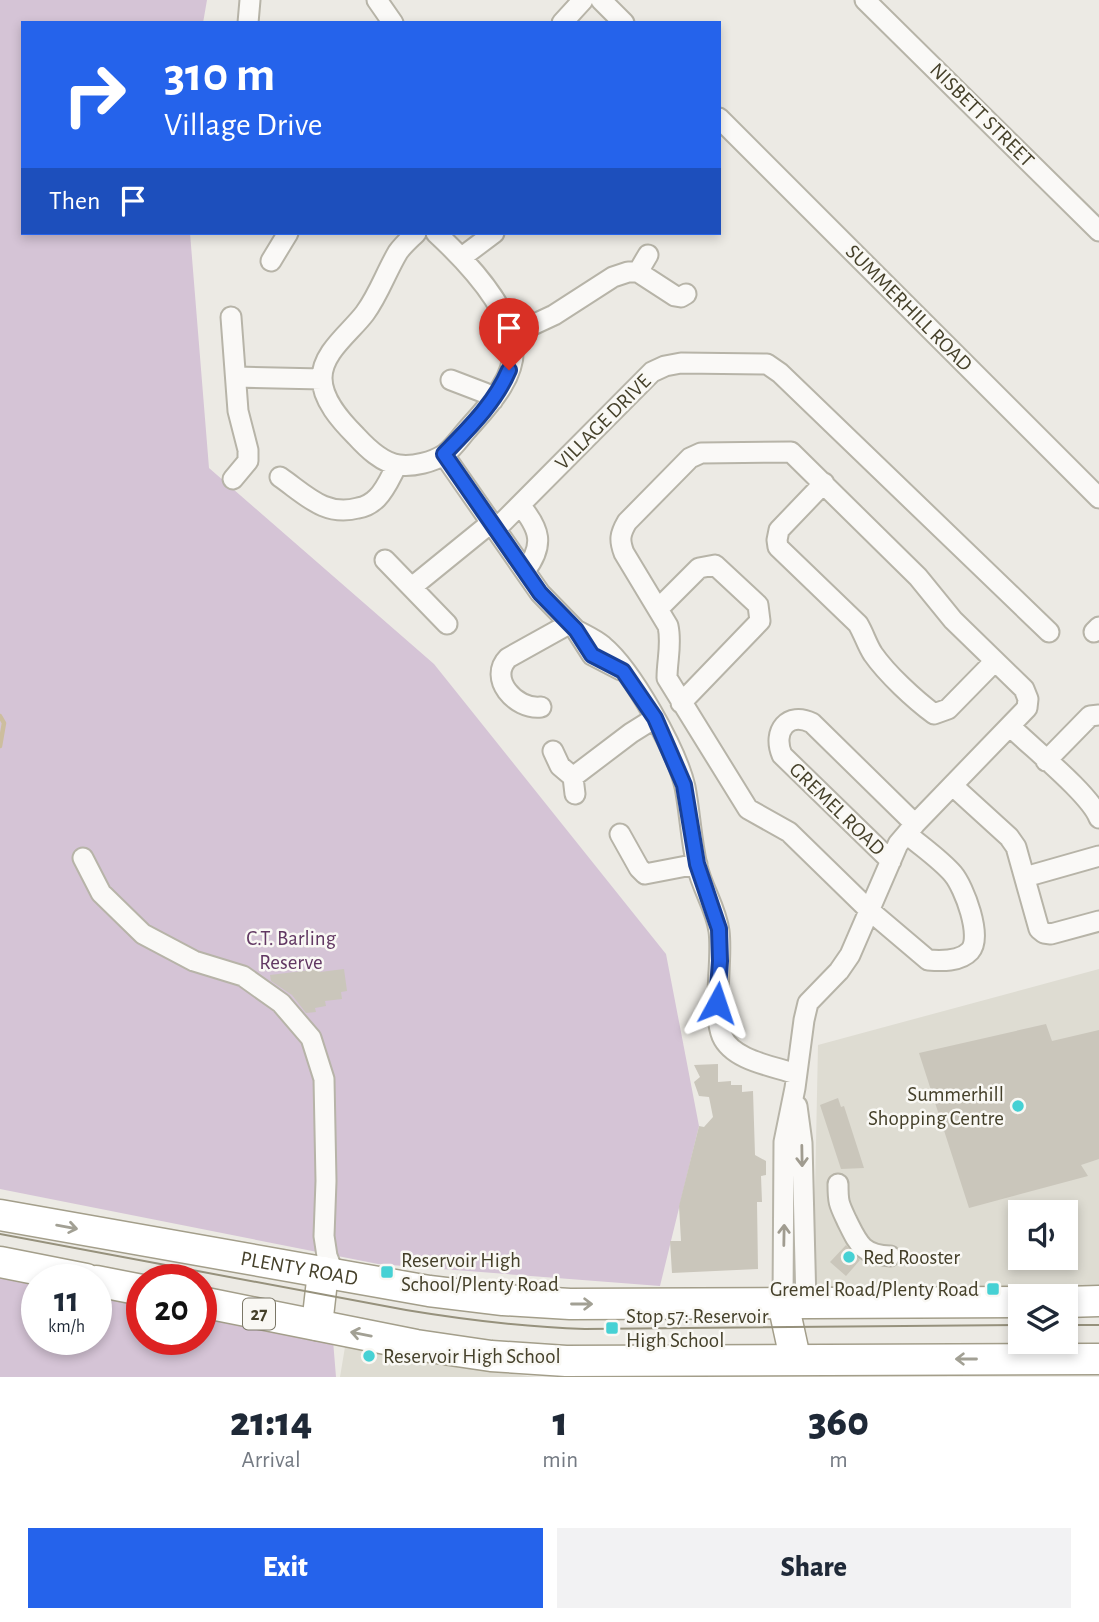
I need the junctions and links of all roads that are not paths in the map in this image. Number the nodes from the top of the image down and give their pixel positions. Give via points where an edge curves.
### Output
1 (250, 0) edge
2 (377, 0) edge
3 (583, 0) edge
4 (601, 0) edge
5 (865, 0) edge
6 (248, 21) edge
7 (392, 21) edge
8 (564, 21) edge
9 (622, 21) edge
10 (721, 120) edge
11 (1099, 231) edge
12 (287, 235) edge
13 (414, 235) edge
14 (438, 235) edge
15 (491, 235) edge
16 (462, 257) junction
17 (271, 261) dead end
18 (686, 294) dead end
19 (231, 317) dead end
20 (511, 335) junction
21 (237, 377) junction
22 (322, 379) junction
23 (451, 380) dead end
24 (493, 400) junction
25 (444, 454) junction
26 (397, 465) junction
27 (280, 477) dead end
28 (233, 479) dead end
29 (824, 483) junction
30 (1099, 498) edge
31 (520, 505) junction
32 (494, 526) junction
33 (385, 560) dead end
34 (525, 570) junction
35 (412, 587) junction
36 (659, 608) junction
37 (447, 624) dead end
38 (572, 627) junction
39 (1049, 632) dead end
40 (995, 661) junction
41 (681, 703) junction
42 (541, 707) dead end
43 (1099, 715) edge
44 (655, 718) junction
45 (1011, 727) junction
46 (553, 751) dead end
47 (1046, 761) junction
48 (953, 786) junction
49 (1099, 818) edge
50 (911, 829) junction
51 (620, 834) dead end
52 (1099, 856) edge
53 (83, 858) dead end
54 (891, 861) junction
55 (697, 864) junction
56 (1025, 877) junction
57 (869, 911) junction
58 (1099, 921) edge
59 (795, 1081) junction
60 (838, 1184) dead end
61 (0, 1215) edge
62 (324, 1236) junction
63 (890, 1256) dead end
64 (0, 1262) edge
65 (21, 1266) edge
66 (318, 1271) junction
67 (1099, 1301) edge
68 (1008, 1302) edge
69 (1078, 1302) edge
70 (795, 1304) junction
71 (217, 1305) edge
72 (317, 1325) junction
73 (795, 1359) junction
74 (1099, 1359) edge
75 (543, 1368) edge
76 (1003, 1368) edge

1 - 6 street
2 - 7 street
3 - 8 street
4 - 9 street
5 - 11 street, NISBETT STREET
10 - 30 street, SUMMERHILL ROAD
12 - 17 street
13 - 22 street via 400,249 366,312 328,358
14 - 16 street
15 - 16 street
16 - 20 street via 495,302
18 - 20 street via 675,296 643,264
19 - 21 street
20 - 24 street via 514,348 509,370
21 - 22 street
21 - 28 street via 248,461
22 - 26 street via 340,420 375,454
23 - 24 street
24 - 25 street
25 - 26 street via 423,463
25 - 32 street
26 - 27 street via 377,498 347,511 335,512 317,503
29 - 36 street, GREMEL ROAD via 791,452 701,453 690,458 620,534 624,552
29 - 40 street, GREMEL ROAD
29 - 40 street via 779,530 778,547 858,624 881,663 933,714 948,709
31 - 32 street, VILLAGE DRIVE
31 - 34 street via 536,527 539,540
31 - 39 street, VILLAGE DRIVE via 652,372 681,363 767,364
32 - 34 street
32 - 35 street, VILLAGE DRIVE
33 - 35 street
34 - 38 street
35 - 37 street
36 - 41 street, GREMEL ROAD via 671,640 667,678
36 - 41 street via 699,568 715,565 758,605 761,614 760,621
38 - 42 street via 502,665 503,683 512,697 521,705
38 - 44 street via 592,655 623,671
40 - 45 street, GREMEL ROAD via 1024,689 1028,699 1027,708
41 - 57 street, GREMEL ROAD via 748,809 789,831
43 - 47 street via 1090,716
44 - 46 street via 631,733 574,786
44 - 55 street via 684,785
45 - 47 street
45 - 48 street, GREMEL ROAD
47 - 49 street via 1083,795
48 - 50 street, GREMEL ROAD
48 - 56 street via 1009,837
50 - 54 street, GREMEL ROAD
50 - 54 street, GREMEL ROAD via 813,723 796,719 782,728 778,738 782,755
50 - 57 street, GREMEL ROAD via 954,875 965,897 975,940 971,951 958,958 928,960
51 - 55 street via 645,874
52 - 56 street
53 - 62 street via 101,893 143,934 194,961 243,976 281,1003 311,1038 324,1079
54 - 57 street, GREMEL ROAD
55 - 59 street via 719,929 717,1003 722,1036 738,1053
56 - 58 street via 1036,921 1045,933
57 - 59 street, GREMEL ROAD via 850,956 808,1003
59 - 70 street, GREMEL ROAD via 802,1143
60 - 63 street via 838,1206 856,1240 871,1253
61 -> 66 highway, PLENTY ROAD
62 - 66 street
62 - 66 street
64 - 65 highway
66 -> 70 highway, PLENTY ROAD via 429,1292 503,1300
66 - 72 highway
67 - 69 highway
68 - 70 highway, PLENTY ROAD
70 - 73 highway
71 - 72 highway, 27
75 -> 72 highway, 27 via 487,1365
73 - 75 highway, 27
76 -> 73 highway, 27
74 - 76 highway, 27

